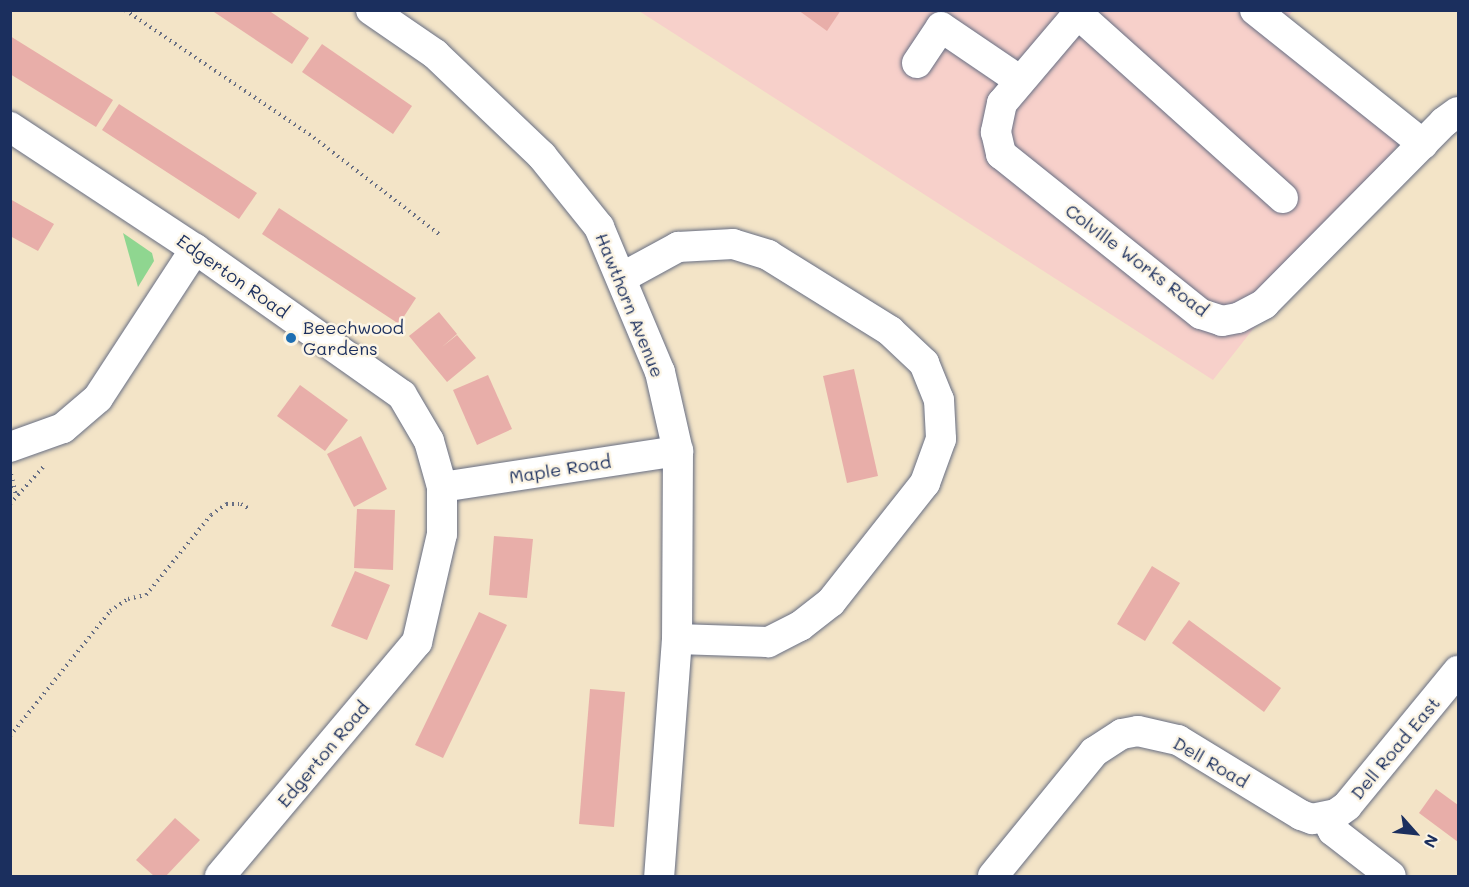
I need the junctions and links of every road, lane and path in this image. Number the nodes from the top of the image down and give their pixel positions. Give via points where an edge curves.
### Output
1 (125, 10) edge
2 (371, 10) edge
3 (1256, 10) edge
4 (1080, 13) edge
5 (947, 19) edge
6 (917, 63) dead end
7 (1019, 80) junction
8 (1458, 112) edge
9 (10, 127) edge
10 (1423, 144) junction
11 (1283, 198) dead end
12 (439, 234) dead end
13 (195, 249) junction
14 (623, 277) junction
15 (678, 452) junction
16 (16, 458) edge
17 (33, 467) dead end
18 (10, 473) edge
19 (442, 487) junction
20 (17, 497) junction
21 (10, 504) edge
22 (248, 508) dead end
23 (677, 639) junction
24 (1458, 672) edge
25 (10, 736) edge
26 (1325, 817) junction
27 (220, 876) edge
28 (659, 876) edge
29 (993, 876) edge
30 (1390, 876) edge

1 - 12 path via 309,134
2 - 14 street, Hawthorn Avenue via 435,54 542,156 599,227
3 - 10 street
4 - 7 street, Colville Works Road
4 - 11 street, Colville Works Road
5 - 6 street
5 - 7 street
7 - 10 street, Colville Works Road via 1002,103 996,132 1001,154 1201,314 1221,321 1238,318 1264,304
8 - 10 street, Colville Works Road
9 - 13 street, Edgerton Road
13 - 16 street via 98,398 63,428
13 - 19 street, Edgerton Road via 402,395 429,441
14 - 15 street, Hawthorn Avenue via 660,372
14 - 23 street via 678,247 733,244 768,255 890,331 924,363 939,400 941,439 925,483 831,602 800,626 768,642
15 - 19 street, Maple Road
15 - 23 street, Hawthorn Avenue
16 - 18 path
17 - 20 path via 45,465
18 - 20 path
19 - 27 street, Edgerton Road via 442,534 417,642
20 - 21 path
22 - 25 path via 226,504 211,515 146,595 128,599 110,611
23 - 28 street, Hawthorn Avenue
24 - 26 street, Dell Road East via 1347,806
26 - 29 street, Dell Road via 1312,819 1301,814 1178,740 1130,732 1094,752
26 - 30 street via 1333,831

